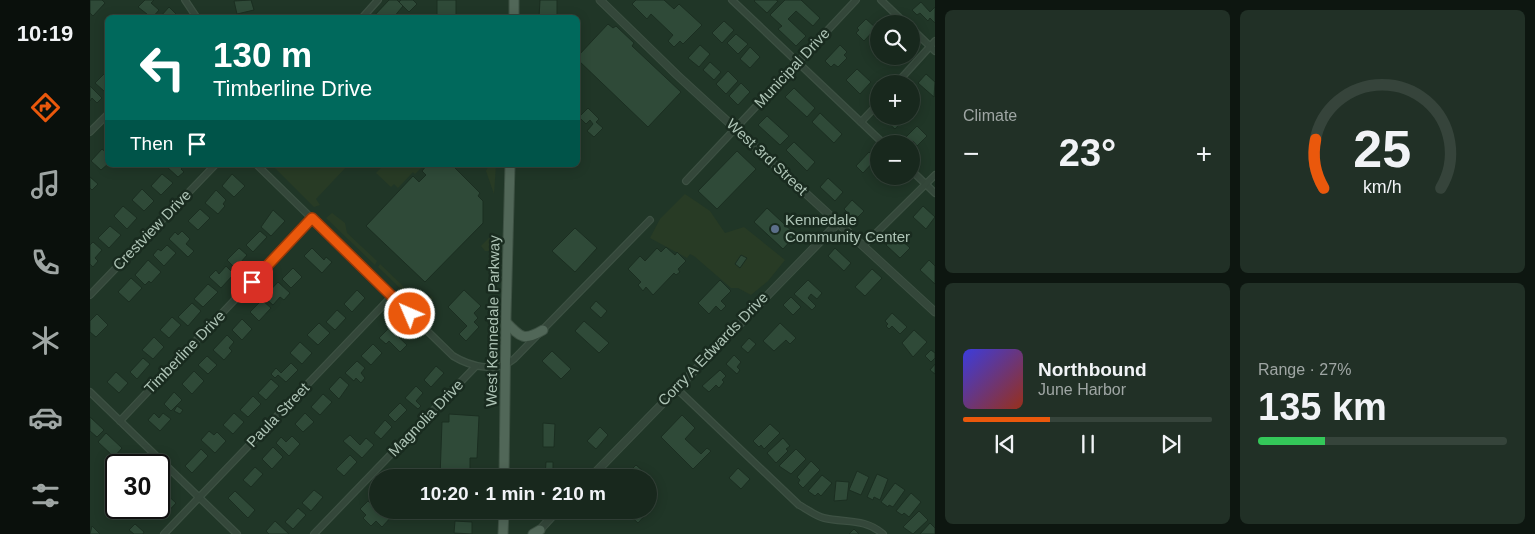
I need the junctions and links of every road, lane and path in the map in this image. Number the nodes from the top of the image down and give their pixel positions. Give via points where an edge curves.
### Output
1 (185, 0) edge
2 (378, 0) edge
3 (514, 0) edge
4 (600, 0) edge
5 (856, 0) edge
6 (881, 0) edge
7 (734, 1) edge
8 (195, 15) edge
9 (365, 15) edge
10 (514, 15) edge
11 (897, 15) edge
12 (920, 37) edge
13 (935, 41) edge
14 (930, 46) junction
15 (935, 51) edge
16 (798, 62) junction
17 (904, 75) edge
18 (870, 112) edge
19 (105, 117) edge
20 (861, 122) junction
21 (735, 128) junction
22 (90, 132) edge
23 (875, 135) edge
24 (212, 167) edge
25 (259, 167) edge
26 (510, 167) edge
27 (935, 175) edge
28 (920, 178) edge
29 (686, 180) dead end
30 (926, 184) junction
31 (935, 192) edge
32 (312, 218) junction
33 (650, 220) dead end
34 (838, 223) junction
35 (863, 246) junction
36 (90, 295) edge
37 (392, 296) junction
38 (935, 312) edge
39 (506, 322) junction
40 (543, 330) junction
41 (505, 365) junction
42 (476, 366) junction
43 (676, 388) junction
44 (90, 392) edge
45 (120, 421) junction
46 (504, 469) edge
47 (599, 469) edge
48 (199, 497) junction
49 (549, 519) edge
50 (503, 530) edge
51 (536, 533) edge
52 (164, 534) edge
53 (237, 534) edge
54 (314, 534) edge
55 (512, 534) edge
56 (883, 534) edge

1 - 8 street
2 - 9 street
3 - 10 main road
4 - 21 street, West 3rd Street
5 - 16 street, Municipal Drive
6 - 11 street
7 - 16 street
12 - 14 street
13 - 14 street
14 - 15 street
14 - 17 street
16 - 20 street
16 - 21 street, Municipal Drive
18 - 20 street
19 - 22 street
20 - 23 street
21 - 29 street, Municipal Drive
21 - 34 street, West 3rd Street
24 - 36 street, Crestview Drive
25 - 32 street
26 - 39 main road, West Kennedale Parkway
27 - 30 street
28 - 30 street
30 - 31 street
30 - 35 street
32 - 37 street
32 - 45 street, Timberline Drive
33 - 40 street
34 - 35 street, West 3rd Street
34 - 43 street, Corry A Edwards Drive
35 - 38 street, West 3rd Street
37 - 42 street via 453,356
37 - 48 street, Paula Street
39 - 40 main road via 523,337 530,338
39 - 41 main road, West Kennedale Parkway
40 - 41 street
41 - 42 street
41 - 46 main road, West Kennedale Parkway
42 - 54 street, Magnolia Drive
43 - 47 street, Corry A Edwards Drive
43 - 56 street via 799,505 822,518 856,521 875,527
44 - 45 street
45 - 48 street
48 - 52 street, Paula Street
48 - 53 street
49 - 51 street
50 - 55 main road

